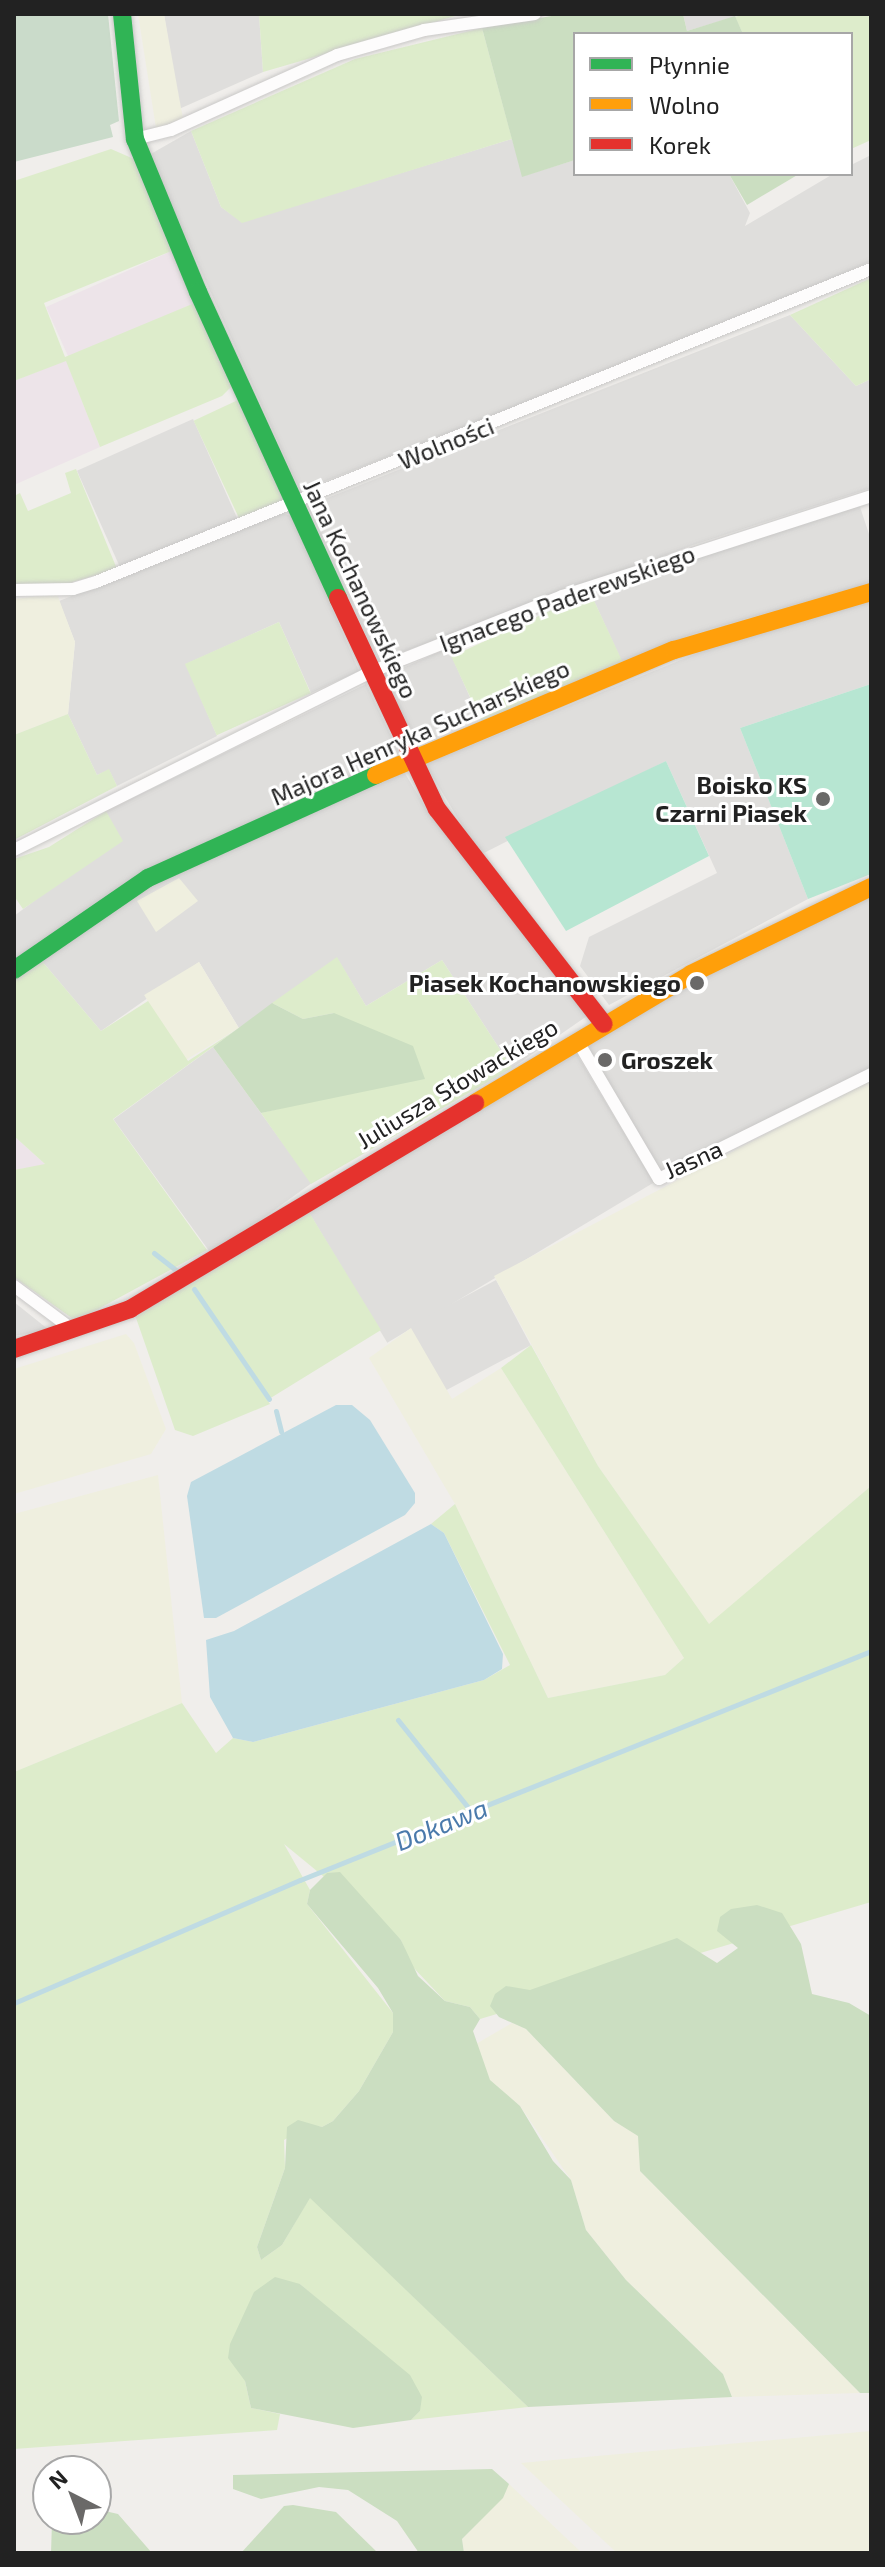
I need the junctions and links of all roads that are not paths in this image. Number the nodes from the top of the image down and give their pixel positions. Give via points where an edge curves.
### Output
1 (122, 14) edge
2 (535, 14) edge
3 (135, 139) junction
4 (871, 269) edge
5 (871, 496) edge
6 (295, 503) junction
7 (14, 590) edge
8 (871, 592) edge
9 (373, 671) junction
10 (411, 759) junction
11 (14, 850) edge
12 (871, 887) edge
13 (14, 970) edge
14 (604, 1024) junction
15 (577, 1040) junction
16 (871, 1074) edge
17 (14, 1286) edge
18 (73, 1330) junction
19 (14, 1349) edge

1 - 3 street, Jana Kochanowskiego
2 - 3 street via 424,30 337,55 171,130
3 - 6 street, Jana Kochanowskiego
4 - 6 street, Wolności
5 - 9 street, Ignacego Paderewskiego via 562,596
6 - 7 street, Wolności via 96,582 73,589
6 - 9 street, Jana Kochanowskiego
8 - 10 street, Majora Henryka Sucharskiego via 674,650
9 - 10 street, Jana Kochanowskiego
9 - 11 street, Ignacego Paderewskiego
10 - 13 street, Majora Henryka Sucharskiego via 148,878
10 - 14 street, Jana Kochanowskiego via 437,809
12 - 14 street, Juliusza Słowackiego via 705,966
14 - 15 street, Juliusza Słowackiego
15 - 16 street, Jasna via 659,1179
15 - 18 street, Juliusza Słowackiego via 130,1309
17 - 18 street
18 - 19 street, Juliusza Słowackiego

